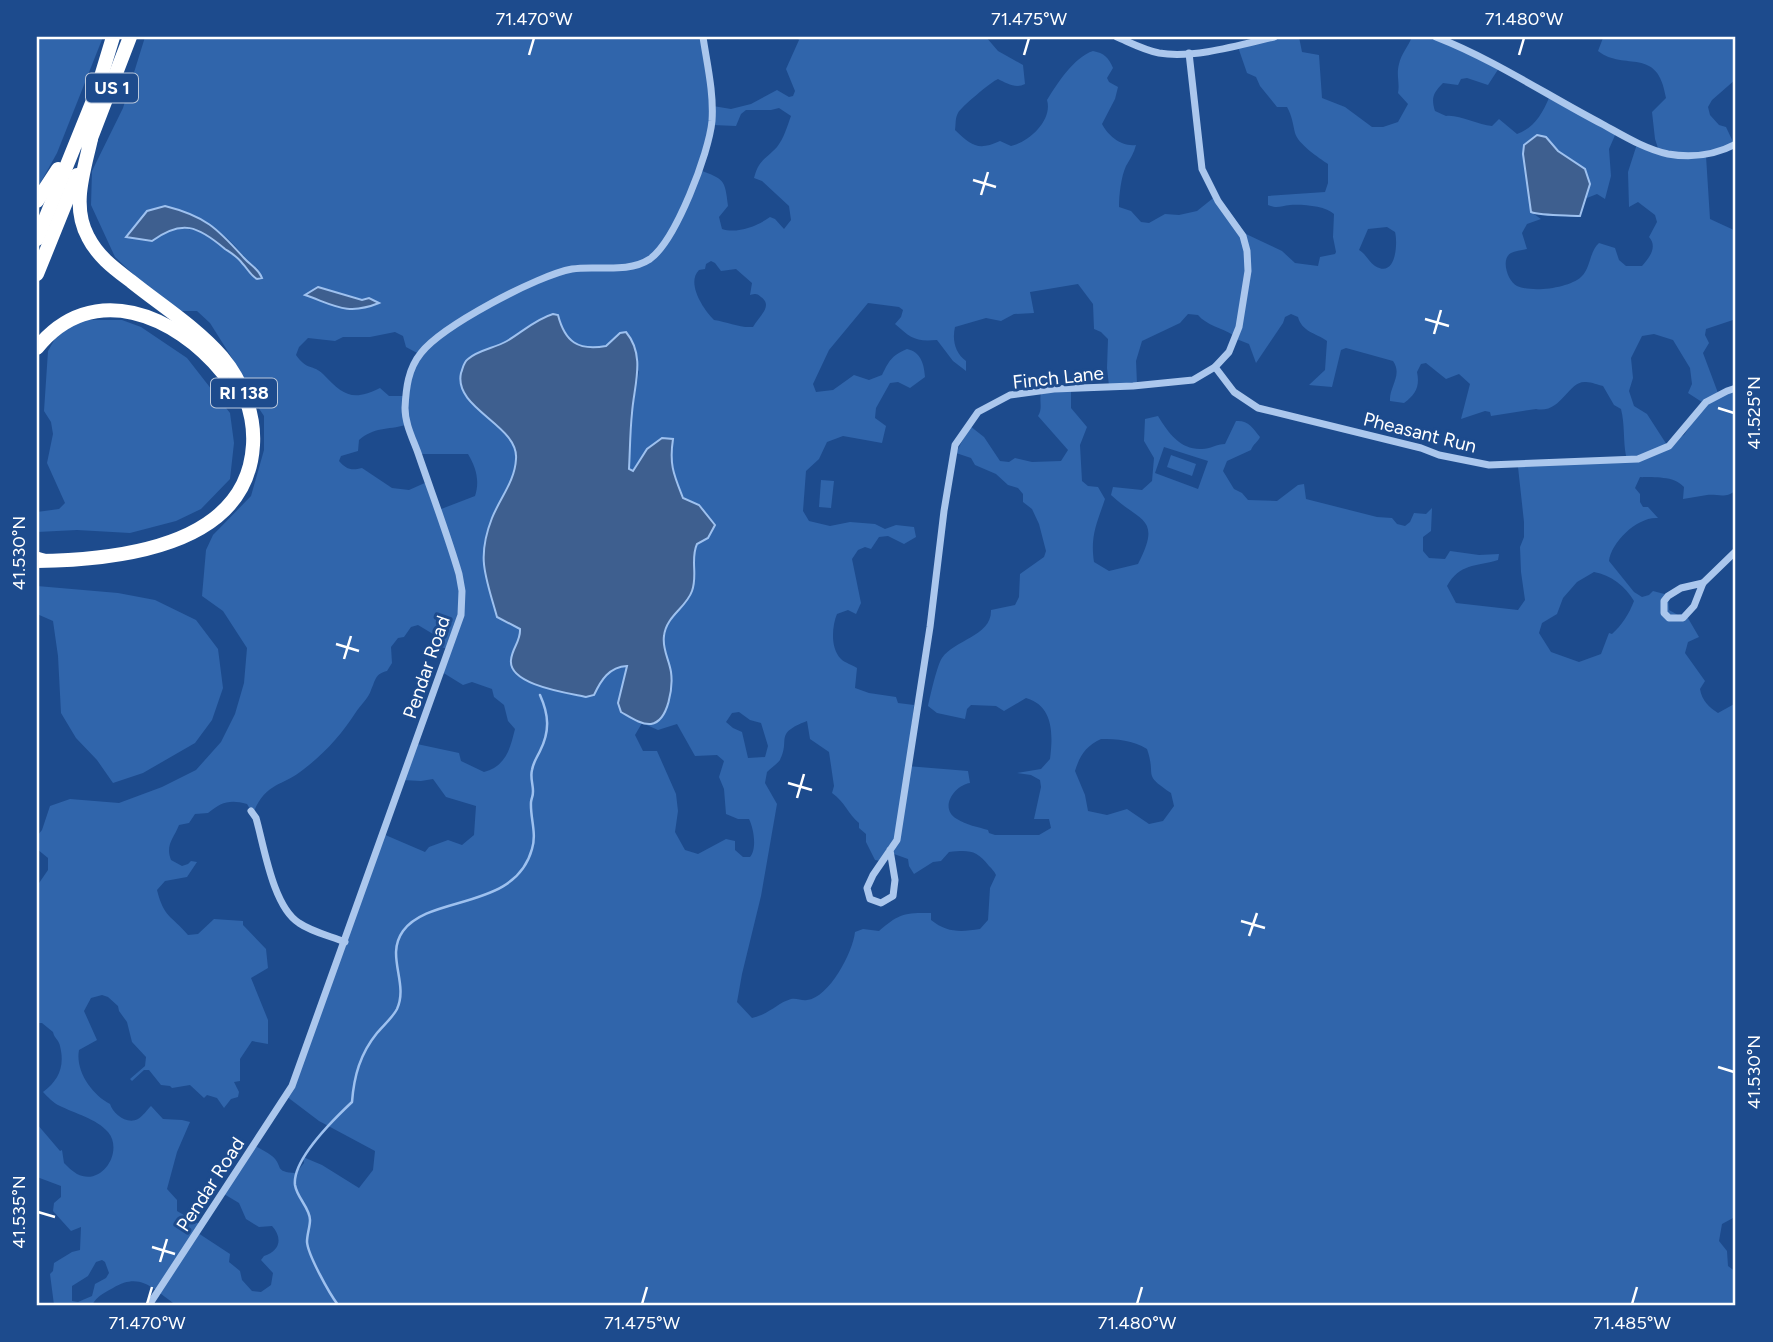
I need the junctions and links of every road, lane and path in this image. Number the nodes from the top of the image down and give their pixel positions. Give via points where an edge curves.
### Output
1 (113, 37) edge
2 (130, 37) edge
3 (703, 37) edge
4 (1118, 37) edge
5 (1274, 37) edge
6 (1436, 37) edge
7 (1189, 53) junction
8 (86, 135) junction
9 (1736, 144) edge
10 (37, 201) edge
11 (37, 239) edge
12 (37, 274) edge
13 (37, 348) edge
14 (1215, 367) junction
15 (1736, 388) edge
16 (1736, 551) edge
17 (37, 553) edge
18 (37, 561) edge
19 (1703, 583) junction
20 (251, 811) dead end
21 (890, 850) junction
22 (345, 942) junction
23 (149, 1305) edge

1 - 8 highway, US 1
2 - 8 highway, US 1
3 - 22 street, Pendar Road via 712,104 709,136 688,198 658,251 627,267 575,269 529,285 438,335 420,353 409,375 408,426 450,543 463,604
4 - 7 street via 1145,50
5 - 7 street
6 - 9 street via 1651,149 1701,155
7 - 14 street via 1202,169 1243,236 1247,251 1239,327 1229,352
8 - 10 highway
8 - 11 highway, US 1
8 - 12 highway, US 1
8 - 18 highway, RI 138 via 80,196 88,237 108,263 202,337 225,361 248,404 253,450 232,503 190,533 129,554
13 - 17 highway via 62,324 89,312 119,310 153,319 190,341 223,374 239,406 244,443 230,490 208,513 187,526 132,544
14 - 15 street, Pheasant Run via 1234,391 1258,408 1489,465 1638,459 1669,446 1706,401
14 - 21 street, Finch Lane via 1193,380 1010,395 978,412 955,445 897,840
16 - 19 street
19 - 19 street via 1674,592 1664,601 1664,613 1669,618 1683,618 1694,606
20 - 22 street via 289,915
21 - 21 street, Finch Lane via 867,888 870,899 881,903 893,896
22 - 23 street, Pendar Road via 292,1086

